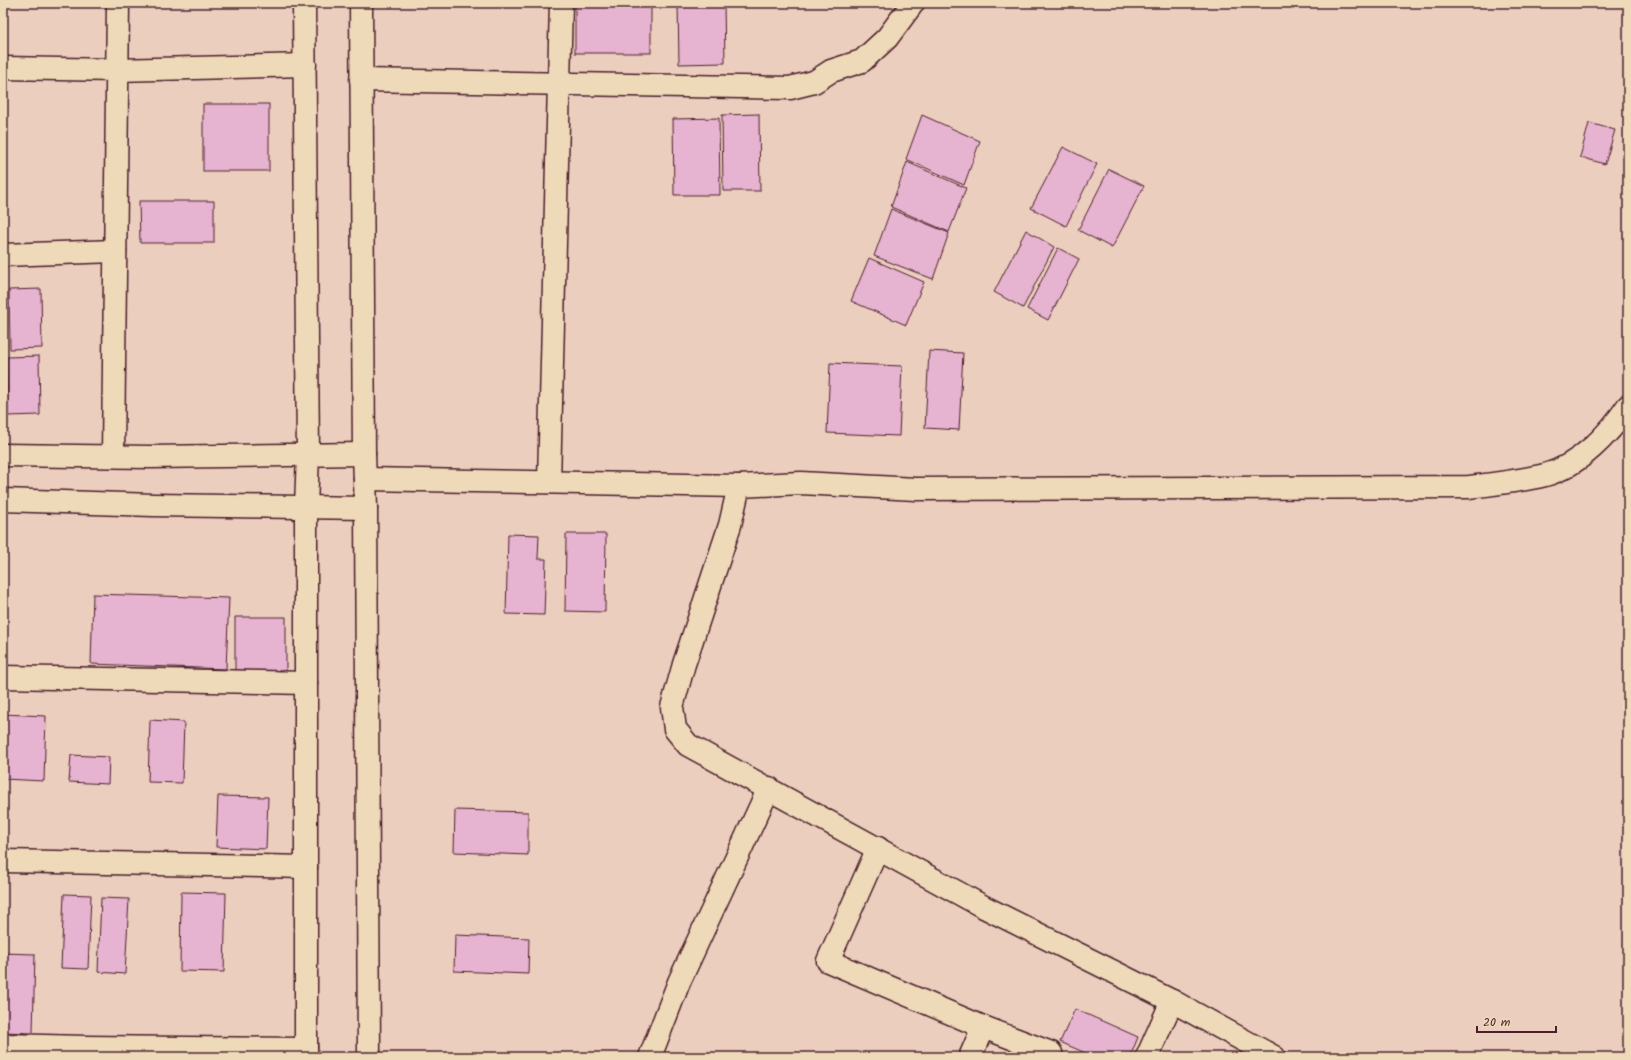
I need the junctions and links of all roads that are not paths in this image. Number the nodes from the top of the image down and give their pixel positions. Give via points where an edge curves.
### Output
1 (118, 3) edge
2 (304, 3) edge
3 (361, 3) edge
4 (561, 3) edge
5 (913, 3) edge
6 (305, 64) junction
7 (3, 68) edge
8 (117, 70) junction
9 (362, 80) junction
10 (559, 84) junction
11 (115, 252) junction
12 (3, 255) edge
13 (1628, 406) edge
14 (308, 454) junction
15 (364, 454) junction
16 (3, 455) edge
17 (113, 456) junction
18 (365, 479) junction
19 (549, 482) junction
20 (739, 486) junction
21 (3, 500) edge
22 (306, 507) junction
23 (366, 508) junction
24 (3, 677) edge
25 (306, 683) junction
26 (769, 788) junction
27 (878, 848) junction
28 (3, 861) edge
29 (306, 867) junction
30 (1172, 1000) junction
31 (983, 1027) junction
32 (3, 1044) edge
33 (306, 1052) edge
34 (1051, 1053) dead end
35 (654, 1056) edge
36 (370, 1057) edge
37 (970, 1057) edge
38 (1147, 1057) edge
39 (1274, 1057) edge

1 - 8 street
2 - 6 street
3 - 9 street
4 - 10 street
5 - 10 street via 887,38 862,61 832,71 814,82 790,88
6 - 8 street
6 - 14 street
7 - 8 street
8 - 11 street
9 - 10 street
9 - 15 street
10 - 19 street
11 - 12 street
11 - 17 street
13 - 20 street via 1617,422 1577,460 1546,475 1469,487 916,489 801,483
14 - 15 street
14 - 17 street
14 - 22 street
15 - 18 street
16 - 17 street
18 - 19 street
18 - 23 street
19 - 20 street
20 - 26 street via 730,525 672,707 675,729 688,745
21 - 22 street
22 - 23 street
22 - 25 street
23 - 36 street
24 - 25 street
25 - 29 street
26 - 27 street
26 - 35 street via 679,982
27 - 30 street via 984,907
27 - 31 street via 828,961
28 - 29 street
29 - 33 street
30 - 38 street
30 - 39 street
31 - 34 street
31 - 37 street
32 - 33 street via 85,1048 299,1049

